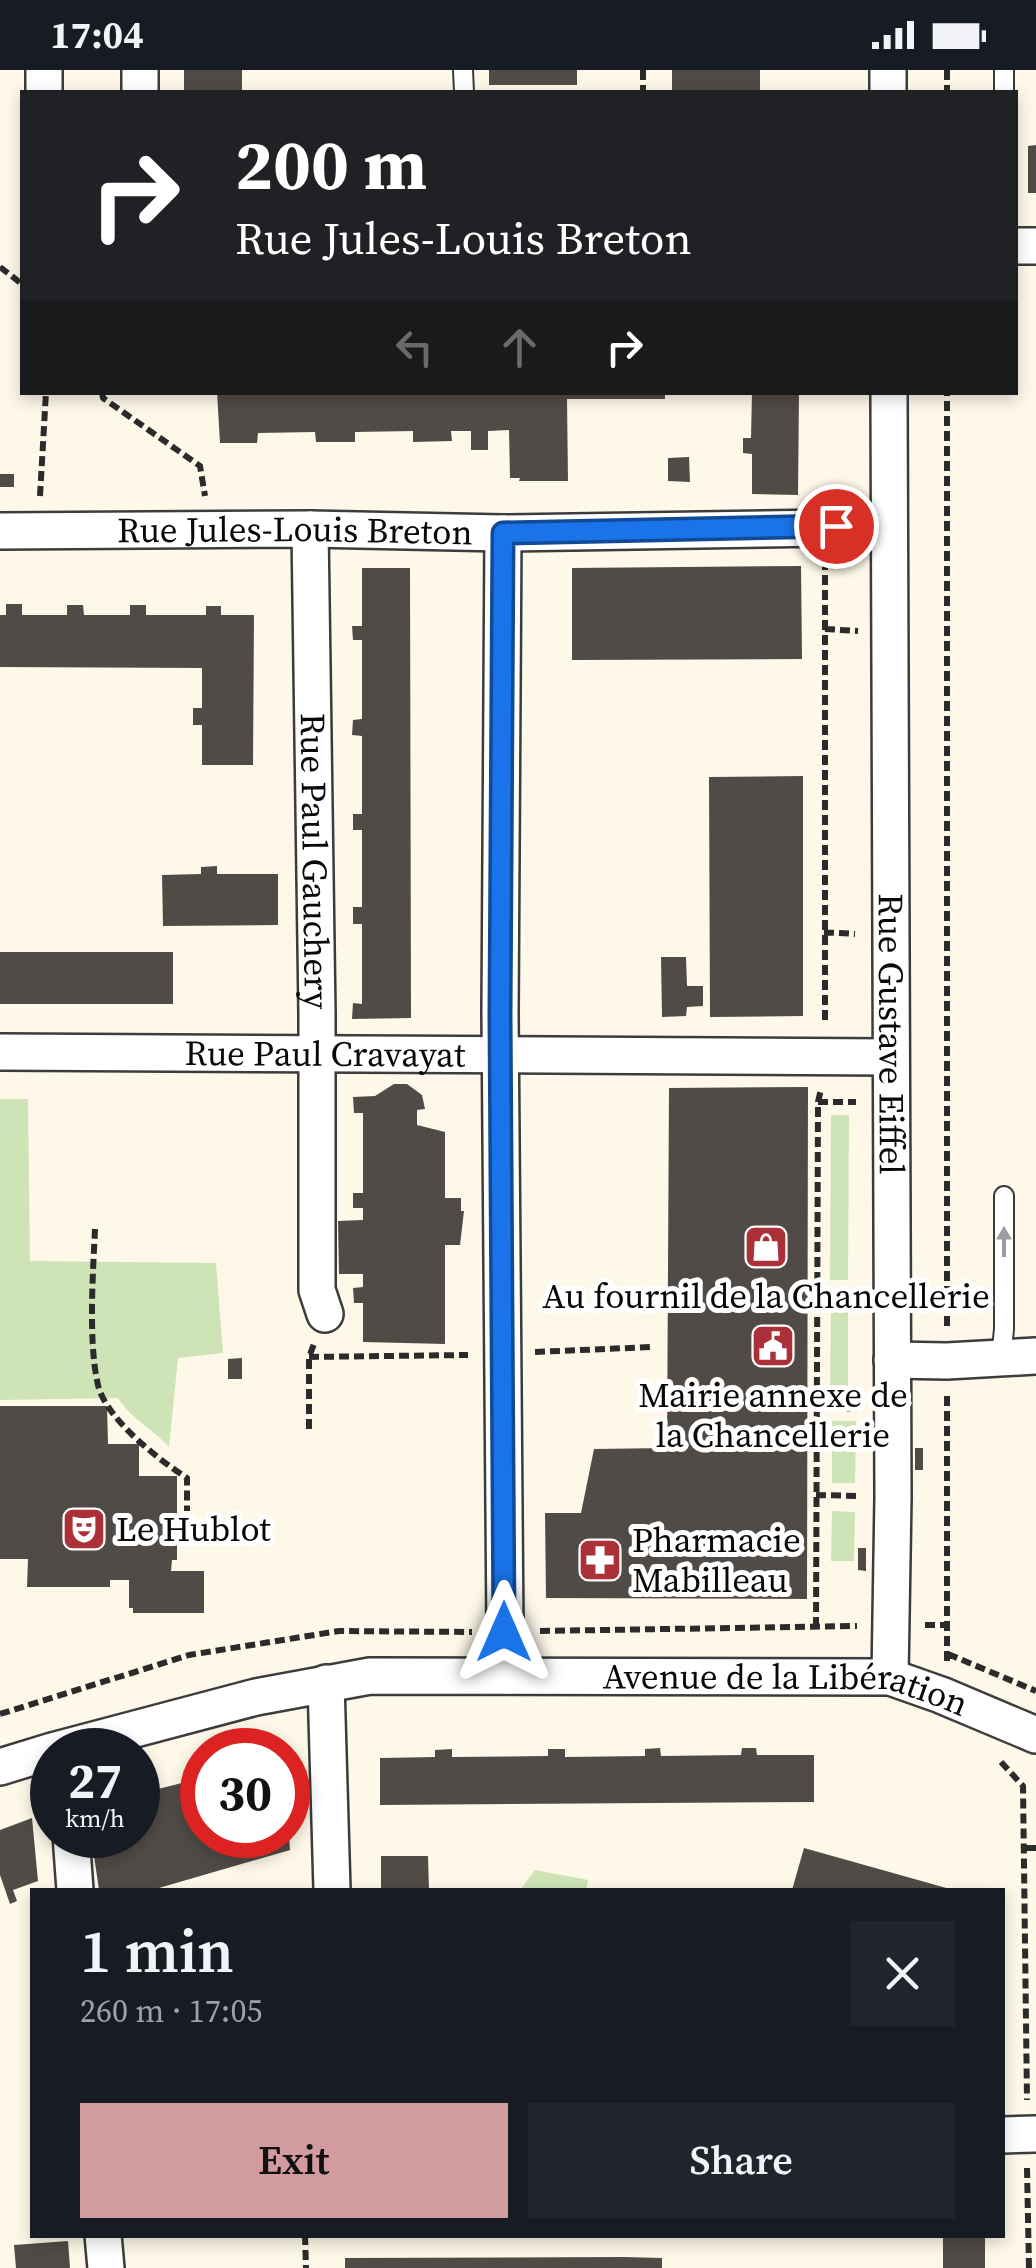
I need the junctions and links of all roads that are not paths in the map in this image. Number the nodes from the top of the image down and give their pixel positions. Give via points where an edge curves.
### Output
1 (889, 395) edge
2 (888, 527) junction
3 (310, 529) junction
4 (0, 531) edge
5 (503, 533) junction
6 (0, 1052) edge
7 (317, 1054) junction
8 (502, 1055) junction
9 (890, 1057) junction
10 (1004, 1196) dead end
11 (325, 1314) road end
12 (1019, 1357) edge
13 (892, 1360) junction
14 (508, 1676) junction
15 (890, 1677) junction
16 (326, 1683) junction
17 (140, 1728) edge
18 (1036, 1735) edge
19 (30, 1758) edge
20 (0, 1767) edge
21 (73, 1858) edge
22 (75, 1888) edge
23 (332, 1888) edge
24 (103, 2238) edge
25 (106, 2268) edge

1 - 2 street, Rue Gustave Eiffel
2 - 5 street, Rue Jules-Louis Breton
2 - 9 street, Rue Gustave Eiffel
3 - 4 street, Rue Jules-Louis Breton
3 - 5 street, Rue Jules-Louis Breton
3 - 7 street, Rue Paul Gauchery
5 - 8 street
6 - 7 street, Rue Paul Cravayat
7 - 8 street, Rue Paul Cravayat
7 - 11 street, Rue Paul Gauchery via 317,1290
8 - 9 street, Rue Paul Cravayat
8 - 14 street
9 - 13 street, Rue Gustave Eiffel
12 -> 10 lane
12 - 13 street
13 - 15 street, Rue Gustave Eiffel
14 - 15 street, Avenue de la Libération
14 - 16 street, Avenue de la Libération via 370,1676
15 - 18 street, Avenue de la Libération
16 - 17 street, Avenue de la Libération
16 - 23 street
19 - 20 street, Avenue de la Libération
21 - 22 street
24 - 25 street

